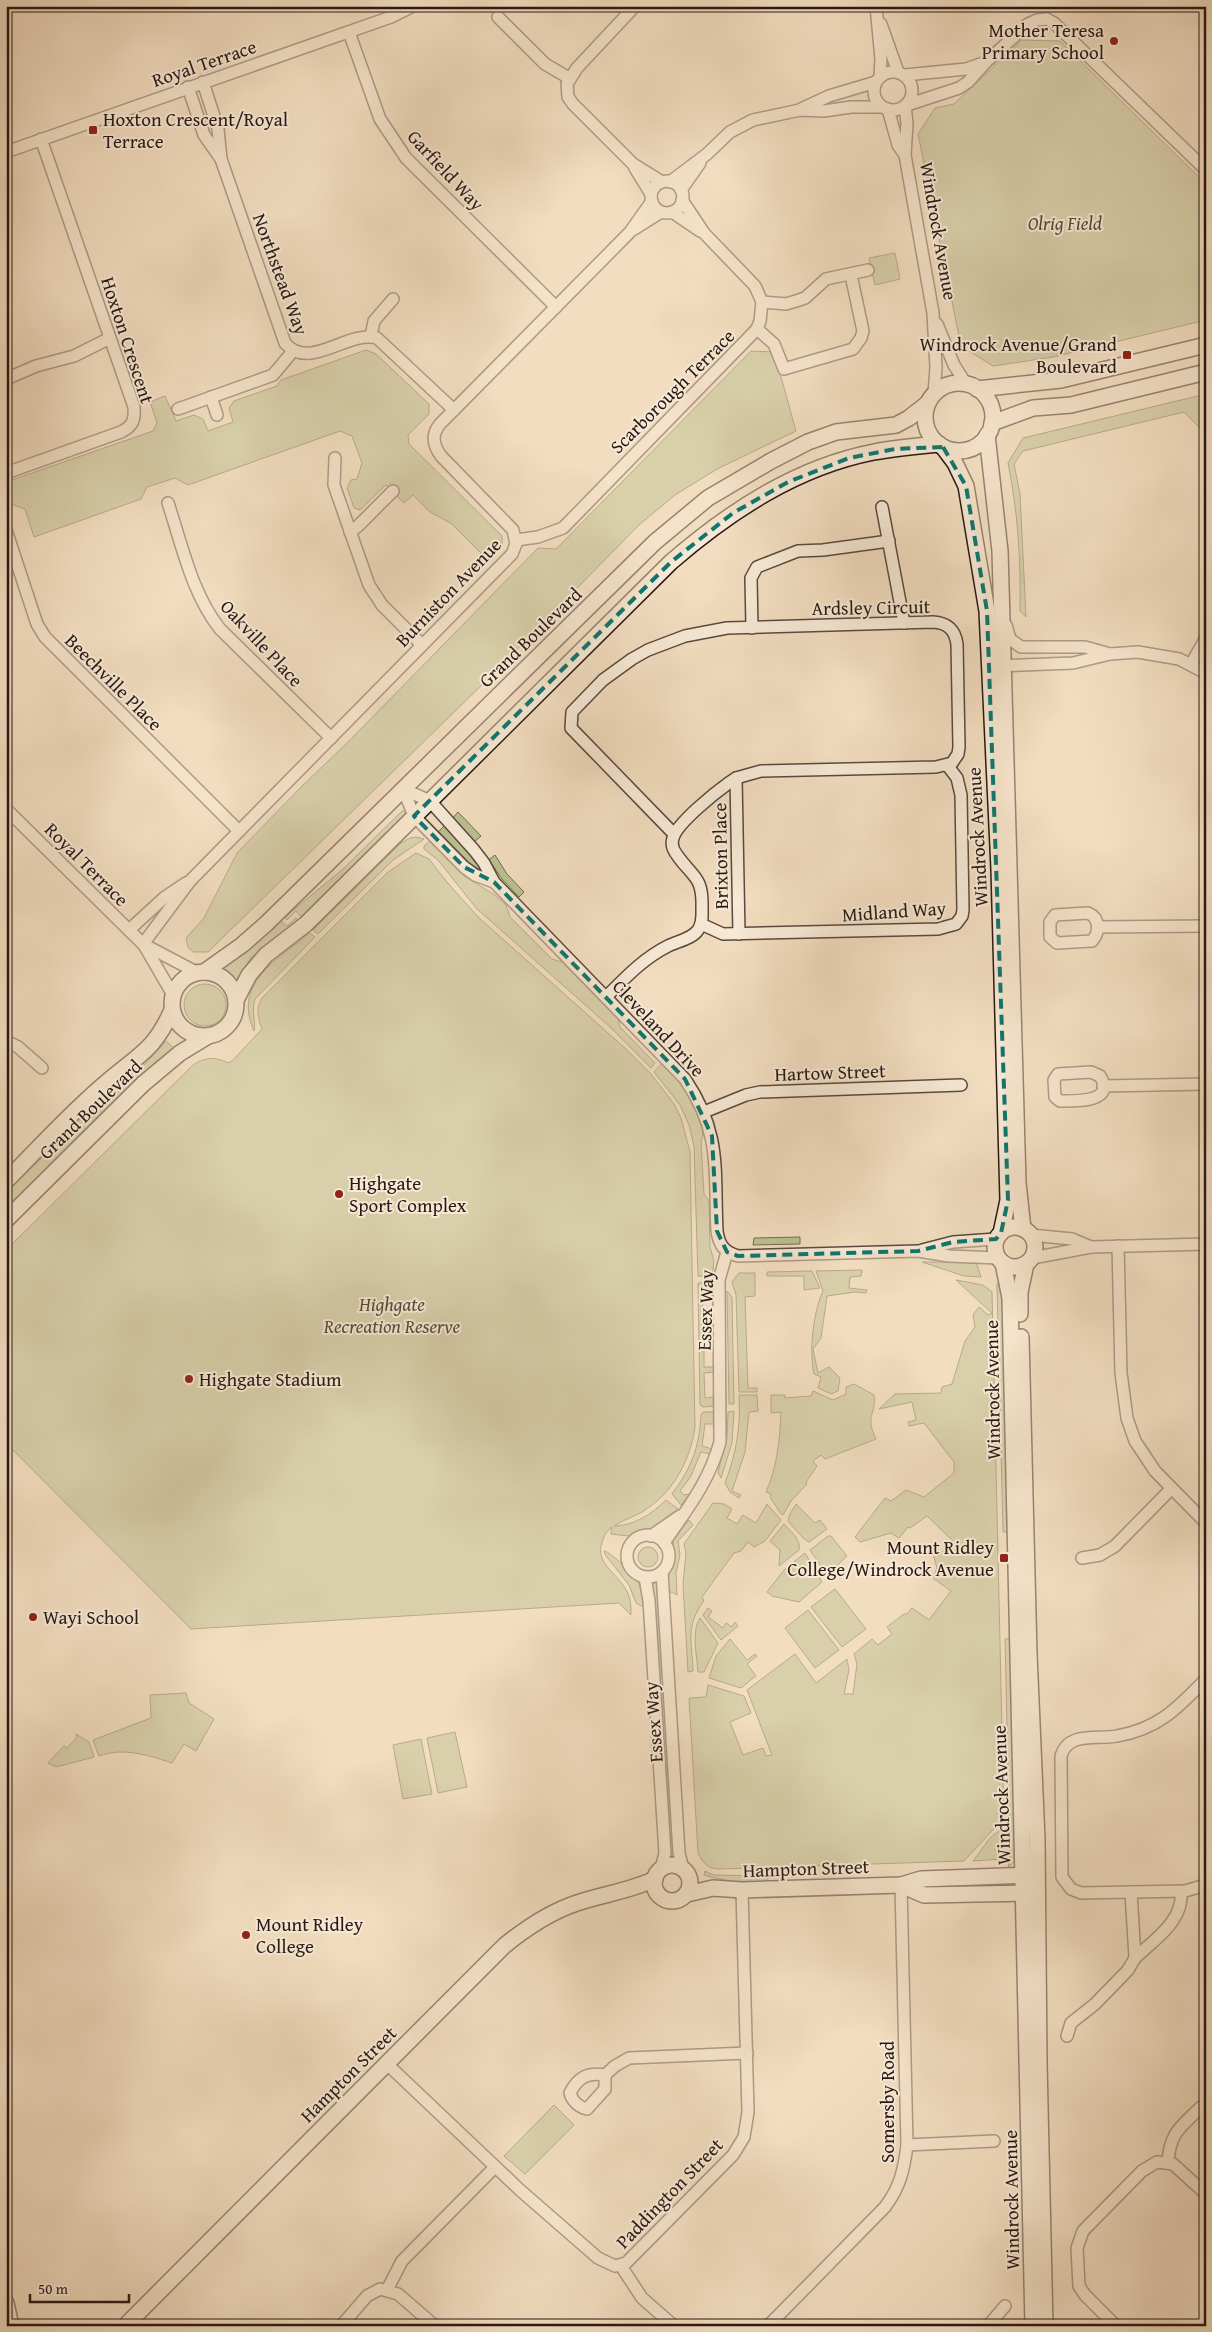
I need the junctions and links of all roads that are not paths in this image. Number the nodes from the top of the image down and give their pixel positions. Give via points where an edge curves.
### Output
1 (413, 6) edge
2 (635, 6) edge
3 (877, 11) edge
4 (498, 17) dead end
5 (349, 32) junction
6 (986, 62) junction
7 (902, 74) junction
8 (569, 78) junction
9 (878, 79) junction
10 (203, 82) junction
11 (188, 88) junction
12 (906, 105) junction
13 (885, 108) junction
14 (800, 110) junction
15 (41, 139) junction
16 (6, 152) edge
17 (707, 154) junction
18 (905, 156) junction
19 (221, 159) junction
20 (633, 164) junction
21 (1206, 170) edge
22 (666, 182) junction
23 (682, 195) junction
24 (652, 197) junction
25 (666, 212) junction
26 (630, 232) junction
27 (704, 233) junction
28 (868, 270) dead end
29 (851, 274) junction
30 (392, 299) dead end
31 (762, 302) junction
32 (556, 307) junction
33 (933, 313) junction
34 (757, 329) junction
35 (371, 336) junction
36 (110, 338) junction
37 (1206, 345) edge
38 (292, 351) junction
39 (1206, 372) edge
40 (6, 379) edge
41 (972, 386) junction
42 (211, 397) junction
43 (931, 398) junction
44 (178, 408) dead end
45 (454, 410) junction
46 (217, 415) dead end
47 (990, 429) junction
48 (941, 446) junction
49 (335, 458) dead end
50 (6, 473) edge
51 (394, 491) dead end
52 (168, 503) dead end
53 (882, 507) dead end
54 (6, 530) edge
55 (350, 532) junction
56 (516, 540) junction
57 (889, 541) junction
58 (1003, 610) junction
59 (904, 623) junction
60 (752, 628) junction
61 (1206, 638) edge
62 (422, 645) junction
63 (1110, 654) junction
64 (1191, 664) junction
65 (997, 666) junction
66 (1206, 672) edge
67 (331, 738) junction
68 (947, 765) junction
69 (736, 778) junction
70 (403, 789) junction
71 (430, 801) junction
72 (6, 809) edge
73 (414, 816) junction
74 (239, 831) junction
75 (674, 834) junction
76 (190, 881) junction
77 (494, 882) junction
78 (701, 924) junction
79 (1206, 926) edge
80 (1098, 927) dead end
81 (129, 930) junction
82 (739, 934) junction
83 (143, 944) junction
84 (201, 973) junction
85 (173, 995) junction
86 (607, 996) junction
87 (236, 1000) junction
88 (172, 1010) junction
89 (208, 1036) junction
90 (6, 1041) edge
91 (42, 1068) dead end
92 (1206, 1084) edge
93 (961, 1085) dead end
94 (1103, 1086) dead end
95 (704, 1112) junction
96 (6, 1181) edge
97 (6, 1220) edge
98 (1027, 1232) junction
99 (999, 1236) junction
100 (1206, 1244) edge
101 (1118, 1246) junction
102 (1092, 1247) junction
103 (918, 1251) junction
104 (727, 1252) junction
105 (1000, 1261) junction
106 (1029, 1261) junction
107 (1171, 1489) junction
108 (685, 1512) junction
109 (1206, 1523) edge
110 (651, 1536) junction
111 (664, 1543) junction
112 (1082, 1558) dead end
113 (662, 1572) junction
114 (645, 1577) junction
115 (1206, 1679) edge
116 (1202, 1692) edge
117 (686, 1872) junction
118 (658, 1874) junction
119 (1030, 1875) junction
120 (1206, 1885) edge
121 (901, 1886) junction
122 (712, 1888) junction
123 (742, 1890) junction
124 (1181, 1891) junction
125 (1131, 1892) junction
126 (618, 1893) junction
127 (1030, 1893) junction
128 (687, 1894) junction
129 (658, 1895) junction
130 (1135, 1958) junction
131 (1067, 2036) dead end
132 (747, 2053) junction
133 (386, 2063) junction
134 (605, 2075) dead end
135 (1202, 2107) dead end
136 (994, 2141) dead end
137 (907, 2145) junction
138 (1168, 2162) junction
139 (495, 2167) junction
140 (1206, 2194) edge
141 (621, 2266) junction
142 (387, 2290) junction
143 (6, 2303) edge
144 (1005, 2306) dead end
145 (127, 2324) edge
146 (10, 2326) edge
147 (341, 2326) edge
148 (434, 2326) edge
149 (674, 2326) edge
150 (768, 2326) edge
151 (988, 2326) edge
152 (1033, 2326) edge
153 (1045, 2326) edge
154 (1116, 2326) edge

1 - 5 street, Royal Terrace
2 - 8 street
3 - 7 street
3 - 9 street
4 - 8 street via 545,64
5 - 10 street, Royal Terrace
5 - 32 street, Garfield Way via 380,118 406,158
6 - 7 street via 966,69
6 - 12 street via 959,88
6 - 21 street via 1028,24 1047,19
7 - 9 street via 892,72
7 - 12 street via 909,80 912,93
8 - 20 street via 566,90 573,104
9 - 13 street via 874,93 878,103
9 - 14 street
10 - 11 street, Royal Terrace
10 - 19 street, Northstead Way via 218,129
11 - 15 street, Royal Terrace
11 - 19 street, Northstead Way via 204,135
12 - 13 street via 900,109
12 - 18 street, Windrock Avenue
13 - 14 street via 851,107 824,112
13 - 18 street, Windrock Avenue
14 - 17 street via 764,117 740,126
15 - 16 street, Royal Terrace
15 - 36 street, Hoxton Crescent
17 - 22 street
17 - 23 street
18 - 33 street, Windrock Avenue
19 - 38 street, Northstead Way via 281,334
20 - 22 street
20 - 24 street
22 - 23 street
22 - 24 street via 655,187
23 - 25 street via 678,208
23 - 27 street
24 - 25 street via 653,206
24 - 26 street, Burniston Avenue
25 - 26 street, Burniston Avenue
25 - 27 street
26 - 32 street, Burniston Avenue
27 - 31 street via 755,286
28 - 29 street
29 - 31 street via 826,279 796,301 786,304
29 - 34 street via 863,331 853,349 784,369 774,344
30 - 35 street via 374,321
31 - 34 street, Scarborough Terrace
32 - 45 street, Burniston Avenue
33 - 41 street, Windrock Avenue via 954,365
33 - 43 street, Windrock Avenue via 936,367
34 - 56 street, Scarborough Terrace via 563,528 538,537
35 - 38 street, Northstead Way via 311,353
35 - 45 street via 385,343
36 - 40 street via 74,356 36,366
36 - 50 street, Hoxton Crescent via 134,407 132,425 121,432
37 - 41 street via 1061,380
38 - 42 street via 273,375
39 - 47 street via 1071,405 1033,408
41 - 43 street via 955,384 944,387
41 - 47 street via 990,404
42 - 44 street
42 - 46 street
43 - 48 street via 925,414 926,426
43 - 70 street, Grand Boulevard via 909,418 896,424 836,432 808,442 708,498 655,542
45 - 56 street, Burniston Avenue via 435,432 436,449 509,525
47 - 48 street via 981,443 967,449 952,450
47 - 58 street, Windrock Avenue
48 - 65 street, Windrock Avenue via 966,486
48 - 71 street via 873,452 849,458 788,482 733,513 671,562
49 - 55 street via 334,485
51 - 55 street
52 - 67 street, Oakville Place via 210,616
53 - 57 street
54 - 74 street, Beechville Place via 44,637
55 - 62 street via 374,594
56 - 62 street, Burniston Avenue via 515,548 506,561
57 - 59 street
57 - 60 street via 798,551 758,567 751,578
58 - 63 street via 1010,639 1021,647 1085,647
58 - 65 street, Windrock Avenue
59 - 60 street, Ardsley Circuit
59 - 68 street, Ardsley Circuit via 945,624 956,638 959,747 955,759
60 - 75 street, Ardsley Circuit via 714,630 648,650 603,680 572,712 570,722 576,736
61 - 64 street
62 - 67 street, Burniston Avenue
63 - 64 street via 1155,653
63 - 65 street via 1073,663
64 - 66 street
65 - 98 street, Windrock Avenue via 1018,1183
65 - 99 street, Windrock Avenue via 1008,1200
67 - 74 street, Burniston Avenue
68 - 69 street via 761,771
68 - 82 street, Midland Way via 957,778 961,795 963,910 956,924 938,930
69 - 75 street via 705,802
69 - 82 street, Brixton Place
70 - 71 street, Cleveland Drive
70 - 73 street, Cleveland Drive
70 - 84 street, Grand Boulevard via 267,923
71 - 73 street
71 - 77 street, Cleveland Drive via 474,850
72 - 81 street, Royal Terrace
73 - 77 street, Cleveland Drive via 464,867
73 - 87 street via 306,924 266,955 249,975
74 - 76 street, Burniston Avenue
75 - 78 street via 673,849 702,887
76 - 81 street, Burniston Avenue via 165,897
76 - 83 street, Burniston Avenue
77 - 86 street, Cleveland Drive
78 - 82 street, Midland Way via 716,933
78 - 86 street via 694,935 644,960
79 - 80 street
81 - 83 street, Royal Terrace
83 - 84 street, Royal Terrace
83 - 85 street, Royal Terrace
84 - 85 street via 183,980
84 - 87 street via 221,977 228,983
85 - 88 street
86 - 95 street, Cleveland Drive via 676,1067
87 - 89 street via 231,1022 224,1030
88 - 89 street via 182,1029
88 - 96 street, Grand Boulevard via 163,1031 149,1049 107,1082
89 - 97 street, Grand Boulevard via 180,1053 143,1084
90 - 91 street
92 - 94 street
93 - 95 street, Hartow Street via 760,1092 746,1094
95 - 104 street, Cleveland Drive via 715,1154 718,1240
98 - 99 street via 1012,1227
98 - 102 street via 1072,1239
98 - 106 street via 1035,1246
99 - 103 street
99 - 105 street via 995,1245
100 - 101 street
101 - 102 street
101 - 107 street via 1121,1373 1127,1418 1143,1456
102 - 106 street
103 - 104 street via 738,1256
103 - 105 street
104 - 108 street, Essex Way via 719,1280 720,1442 702,1490
105 - 106 street via 1016,1267
105 - 119 street, Windrock Avenue via 1010,1298
106 - 119 street, Windrock Avenue via 1020,1292 1020,1310 1029,1654
107 - 109 street
107 - 112 street via 1116,1546 1100,1555
108 - 110 street, Essex Way
108 - 111 street, Essex Way
110 - 111 street
110 - 114 street, Essex Way via 635,1540 627,1556 634,1572
111 - 113 street, Essex Way via 669,1555
113 - 114 street
113 - 117 street, Essex Way via 679,1853
114 - 118 street, Essex Way via 665,1853
115 - 116 street
116 - 125 street via 1150,1727 1115,1737 1072,1740 1062,1750 1064,1881 1071,1889 1082,1893
117 - 118 street via 671,1865
117 - 122 street, Hampton Street
117 - 128 street via 690,1885
118 - 126 street, Hampton Street
118 - 129 street via 654,1884
119 - 121 street, Hampton Street via 921,1879
119 - 127 street, Windrock Avenue
120 - 124 street
121 - 123 street, Hampton Street
121 - 127 street, Hampton Street via 924,1895
121 - 137 street, Somersby Road
122 - 123 street, Hampton Street
122 - 128 street, Hampton Street
123 - 132 street, Paddington Street
124 - 125 street
124 - 130 street via 1181,1909 1176,1918
125 - 130 street
126 - 129 street, Hampton Street
126 - 133 street, Hampton Street via 576,1904 539,1920 520,1933 486,1962
127 - 152 street, Windrock Avenue
127 - 153 street, Windrock Avenue
128 - 129 street via 673,1902
130 - 131 street via 1128,1970 1095,2004 1071,2023
132 - 134 street via 629,2058
132 - 141 street, Paddington Street via 748,2112 744,2137 739,2146 680,2210
133 - 139 street, Paddington Street
133 - 145 street, Hampton Street
135 - 138 street via 1172,2138
136 - 137 street
137 - 150 street, Somersby Road via 903,2175 896,2193
138 - 140 street via 1178,2167
138 - 154 street via 1157,2162 1142,2171 1088,2225 1078,2241 1078,2280 1082,2291
139 - 141 street, Paddington Street via 598,2258 608,2265
139 - 142 street via 402,2261
141 - 149 street via 636,2292
142 - 147 street via 373,2291
142 - 148 street via 398,2294
143 - 146 street
144 - 151 street

